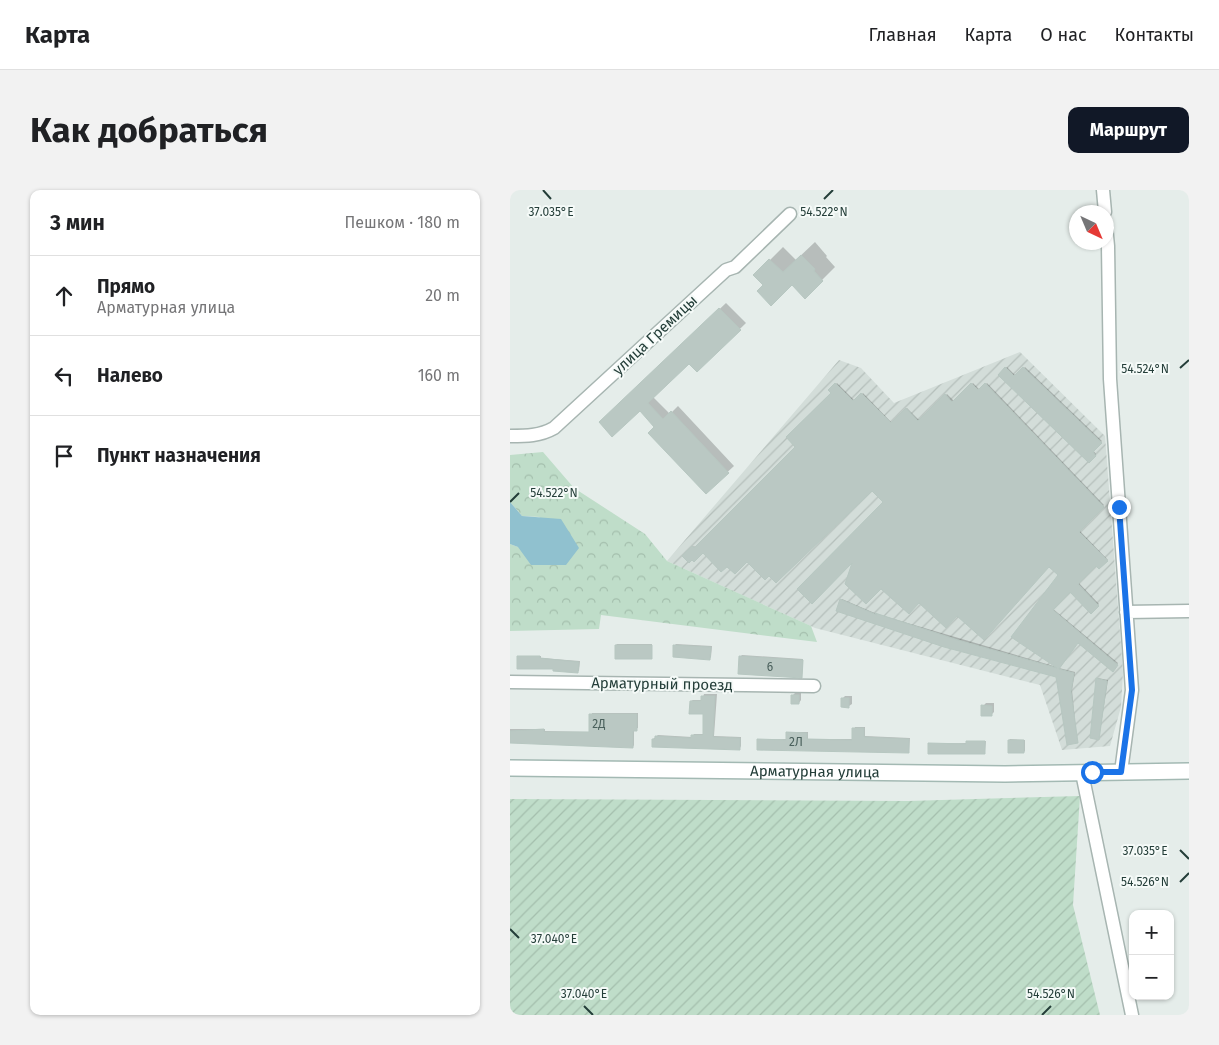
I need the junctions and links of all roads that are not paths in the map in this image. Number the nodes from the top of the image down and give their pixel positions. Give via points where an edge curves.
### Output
1 (1103, 190) edge
2 (1104, 205) edge
3 (790, 214) dead end
4 (1108, 250) edge
5 (510, 436) edge
6 (1189, 611) edge
7 (1126, 612) junction
8 (510, 682) edge
9 (814, 686) dead end
10 (510, 768) edge
11 (1189, 771) edge
12 (1121, 772) junction
13 (1082, 773) junction
14 (1132, 1015) edge

1 - 2 street
3 - 5 street, улица Гремицы via 554,428 545,433
4 - 7 street via 1110,379
6 - 7 street
7 - 12 street via 1132,690
8 - 9 street, Арматурный проезд
10 - 13 street, Арматурная улица
11 - 12 street, Арматурная улица
12 - 13 street, Арматурная улица
13 - 14 street

